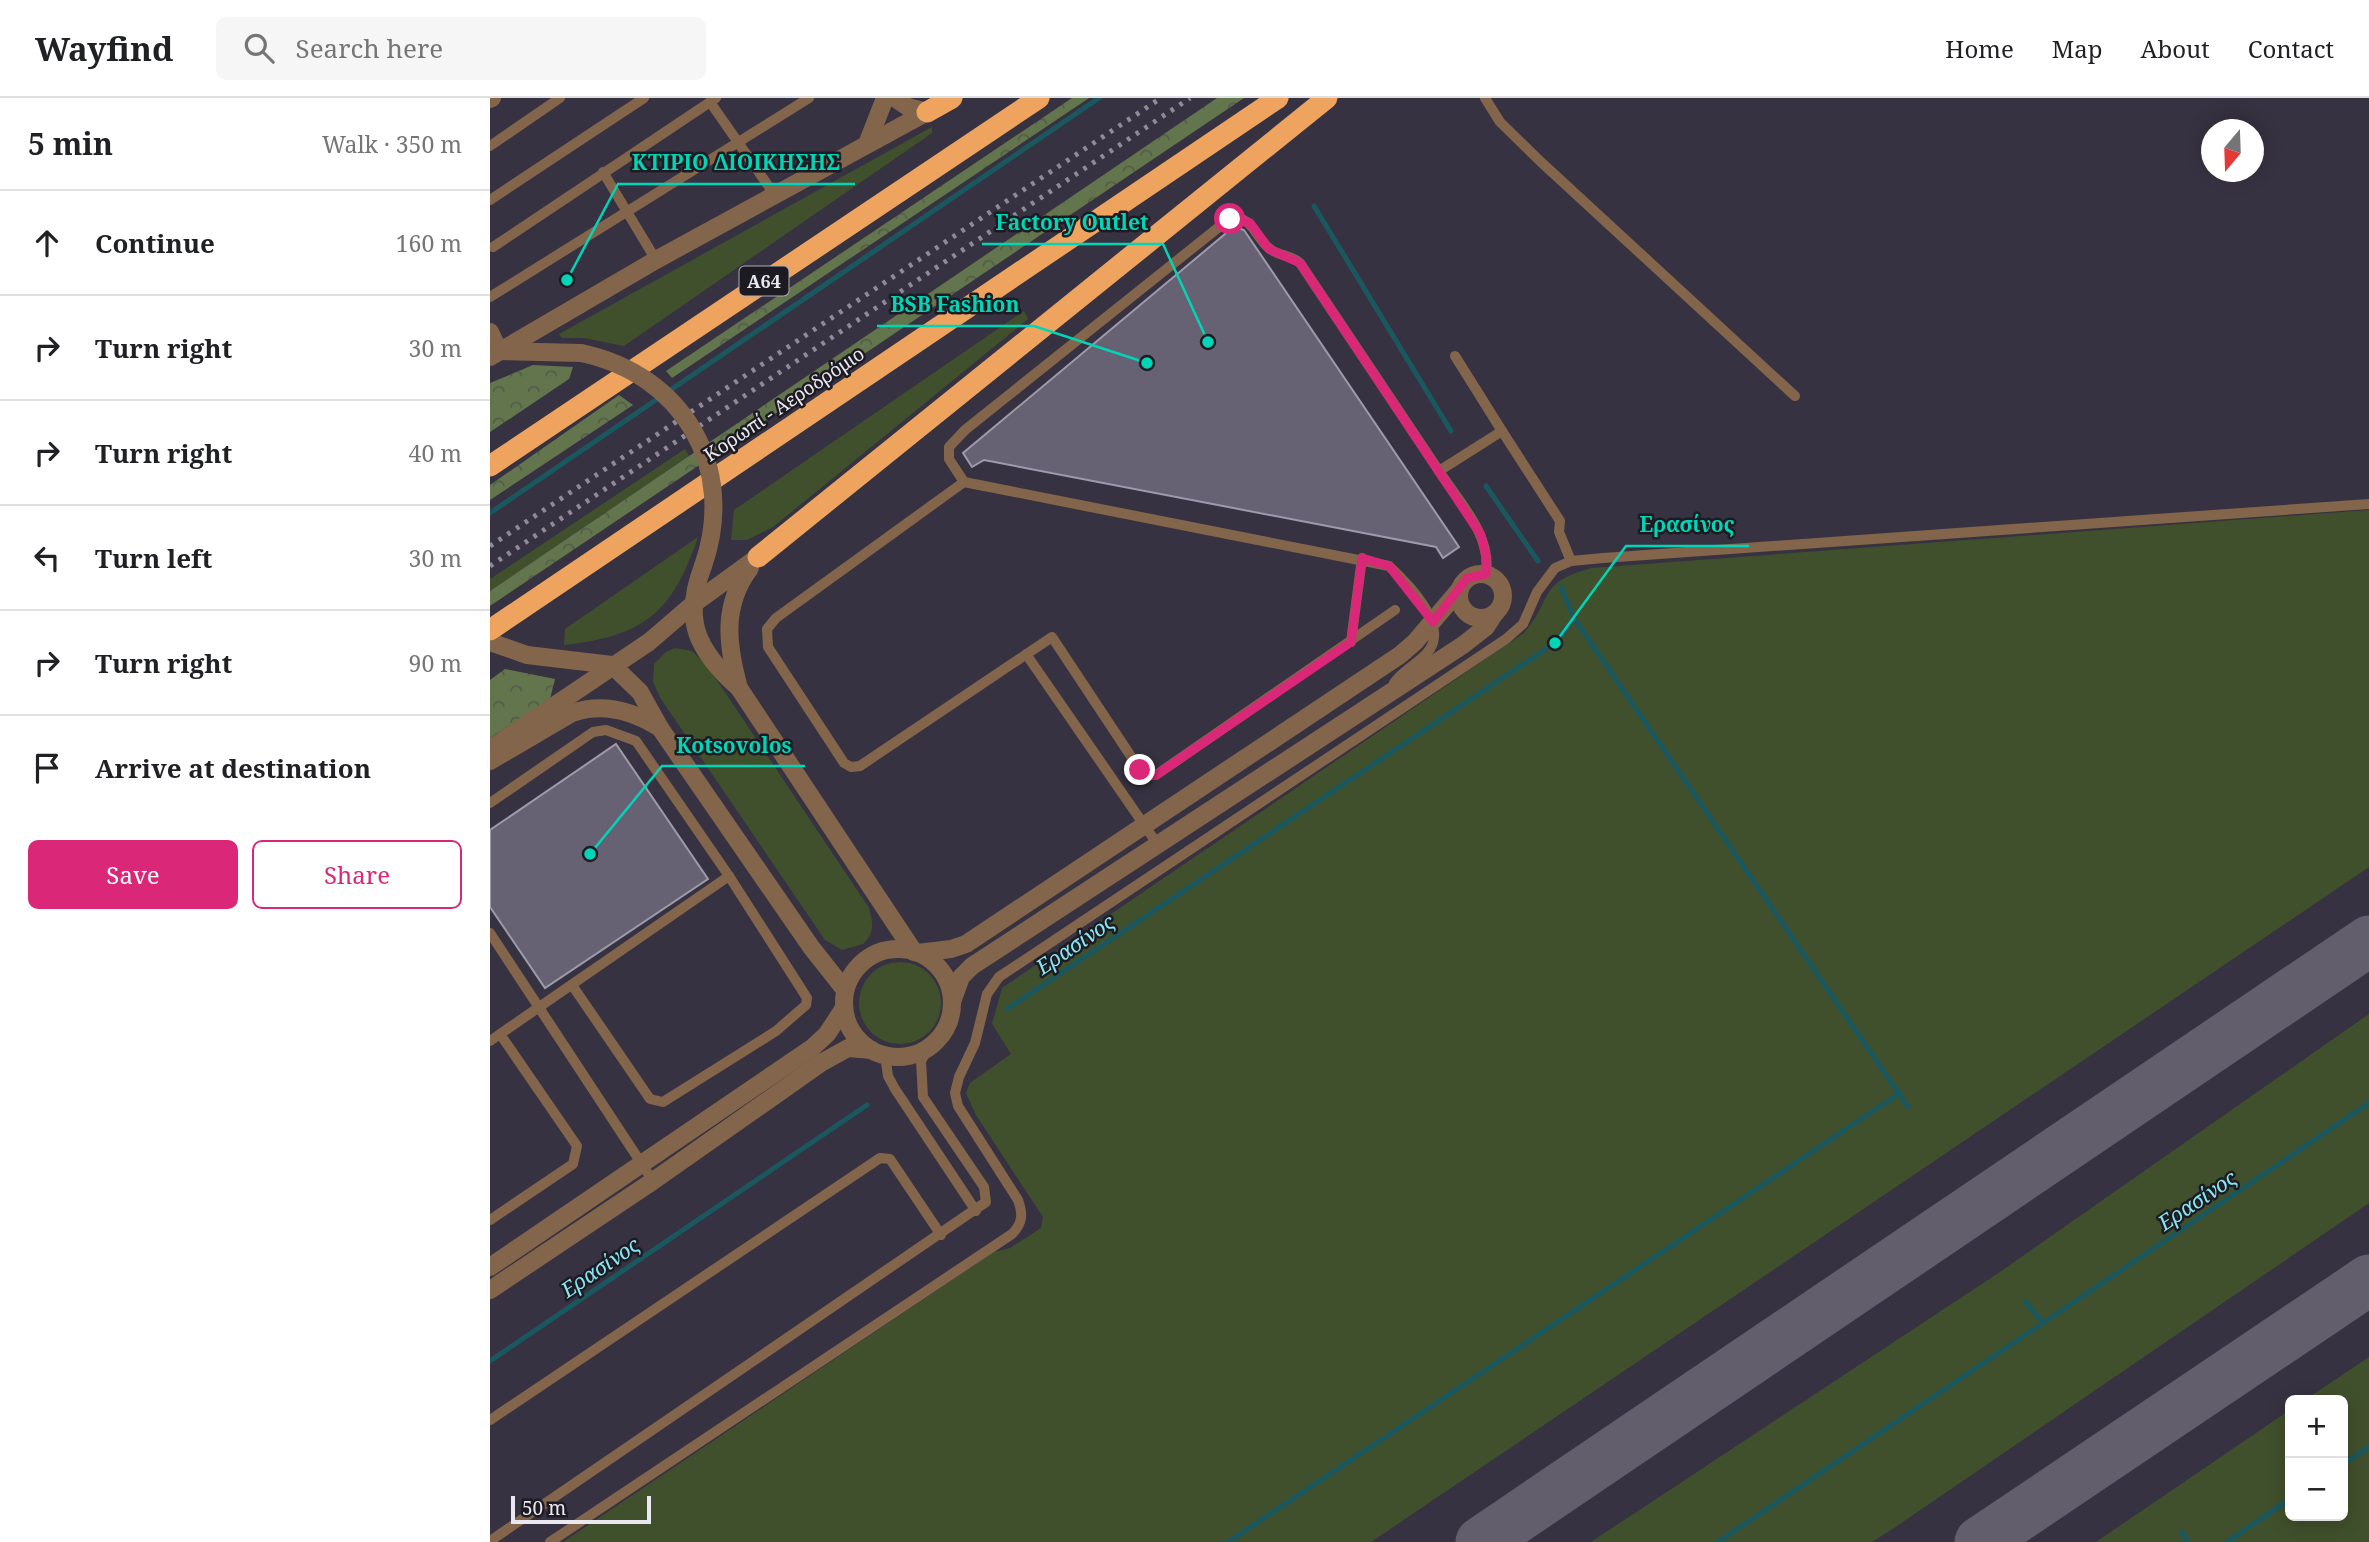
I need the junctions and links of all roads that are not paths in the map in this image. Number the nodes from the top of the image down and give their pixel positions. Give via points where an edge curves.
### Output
1 (560, 98) edge
2 (644, 98) edge
3 (809, 98) edge
4 (885, 98) edge
5 (895, 98) edge
6 (952, 98) edge
7 (1038, 98) edge
8 (1278, 98) edge
9 (1326, 98) edge
10 (1485, 98) edge
11 (713, 100) edge
12 (547, 102) edge
13 (927, 112) junction
14 (867, 144) junction
15 (738, 145) junction
16 (490, 146) edge
17 (603, 172) junction
18 (774, 194) junction
19 (490, 200) edge
20 (627, 210) junction
21 (493, 247) dead end
22 (656, 260) junction
23 (490, 298) edge
24 (490, 332) edge
25 (495, 354) edge
26 (1455, 356) dead end
27 (1795, 396) dead end
28 (1502, 431) junction
29 (490, 466) edge
30 (1439, 471) junction
31 (964, 482) junction
32 (2369, 504) edge
33 (758, 557) junction
34 (1362, 558) junction
35 (1571, 561) junction
36 (1486, 574) junction
37 (1460, 589) junction
38 (692, 605) junction
39 (1395, 610) dead end
40 (1495, 614) junction
41 (1433, 622) junction
42 (490, 630) edge
43 (490, 642) edge
44 (1351, 642) junction
45 (1026, 654) junction
46 (612, 665) junction
47 (739, 688) junction
48 (1391, 690) junction
49 (660, 728) junction
50 (490, 749) edge
51 (490, 761) edge
52 (490, 803) edge
53 (1143, 826) junction
54 (1158, 845) junction
55 (729, 876) junction
56 (490, 933) edge
57 (916, 952) junction
58 (572, 985) junction
59 (845, 990) junction
60 (952, 1002) junction
61 (539, 1008) junction
62 (844, 1008) junction
63 (500, 1034) junction
64 (490, 1041) edge
65 (930, 1046) junction
66 (878, 1053) junction
67 (641, 1165) junction
68 (653, 1181) junction
69 (975, 1211) junction
70 (490, 1220) edge
71 (941, 1235) junction
72 (490, 1267) edge
73 (490, 1290) edge
74 (490, 1420) edge
75 (490, 1541) edge
76 (550, 1542) edge

1 - 12 lane
2 - 19 lane
3 - 15 lane
4 - 14 street
5 - 13 street
6 - 13 highway
7 - 29 highway, Α64
8 - 42 highway, Κορωπί - Αεροδρόμιο
9 - 33 highway
10 - 27 lane via 1500,122 1541,162
11 - 15 lane
11 - 17 lane
12 - 16 lane
13 - 14 street
14 - 18 street
15 - 18 lane
15 - 20 lane
17 - 20 lane
17 - 21 lane
18 - 22 street
20 - 22 lane
20 - 23 lane
22 - 25 street
24 - 25 street
25 - 38 street, bridge via 581,353 604,358 643,376 671,399 695,433 713,494 712,531
26 - 28 lane
28 - 30 lane
28 - 35 lane via 1560,521 1559,532
30 - 31 lane via 1300,263 1269,249 1255,229 1230,219 955,438 949,459
30 - 36 lane via 1481,535
31 - 34 lane
31 - 45 lane via 776,618 767,629 768,647 851,767 860,766
32 - 35 lane
33 - 38 street
33 - 47 street via 738,584 730,610 728,636
34 - 41 lane via 1389,566
34 - 44 lane
35 - 76 lane via 1555,568 1537,592 1523,624 1506,639 999,977 987,994 975,1043 955,1093 958,1106 1018,1200 1022,1212 1012,1234
36 - 37 street via 1467,578
36 - 40 street via 1502,587 1503,602
37 - 40 street via 1460,603 1469,614 1482,618
37 - 41 street
38 - 46 street via 649,642
38 - 47 street via 692,618 706,653
39 - 44 lane
40 - 48 street via 1475,637
41 - 48 lane via 1430,649 1395,680
41 - 53 street via 1400,655
43 - 46 street via 527,655
44 - 45 lane via 1156,775 1140,770 1052,638
45 - 53 lane
46 - 49 street via 640,692
46 - 50 street
47 - 57 street
48 - 54 street
49 - 51 street via 623,711 585,708
49 - 59 street
52 - 55 lane via 593,732 625,735 636,741
53 - 54 lane
53 - 57 street via 966,944
54 - 60 street via 972,966 961,977
55 - 58 lane
55 - 58 lane via 807,998 802,1012 776,1031 655,1103
56 - 61 lane
57 - 59 street via 896,949 871,956 852,974
57 - 60 street via 942,972
58 - 61 lane
59 - 62 street
60 - 65 street via 949,1022
61 - 63 lane
61 - 67 lane
62 - 66 street via 850,1028
62 - 67 street via 812,1048
63 - 64 lane
63 - 70 lane via 577,1146 577,1156 573,1164
65 - 66 street via 913,1055
65 - 69 lane via 921,1061 923,1097 987,1194 986,1202
66 - 68 street via 848,1048 836,1053
66 - 69 lane via 895,1089
67 - 68 lane
67 - 72 street
68 - 73 street
69 - 71 lane
71 - 74 lane via 890,1160 880,1158
71 - 75 lane

